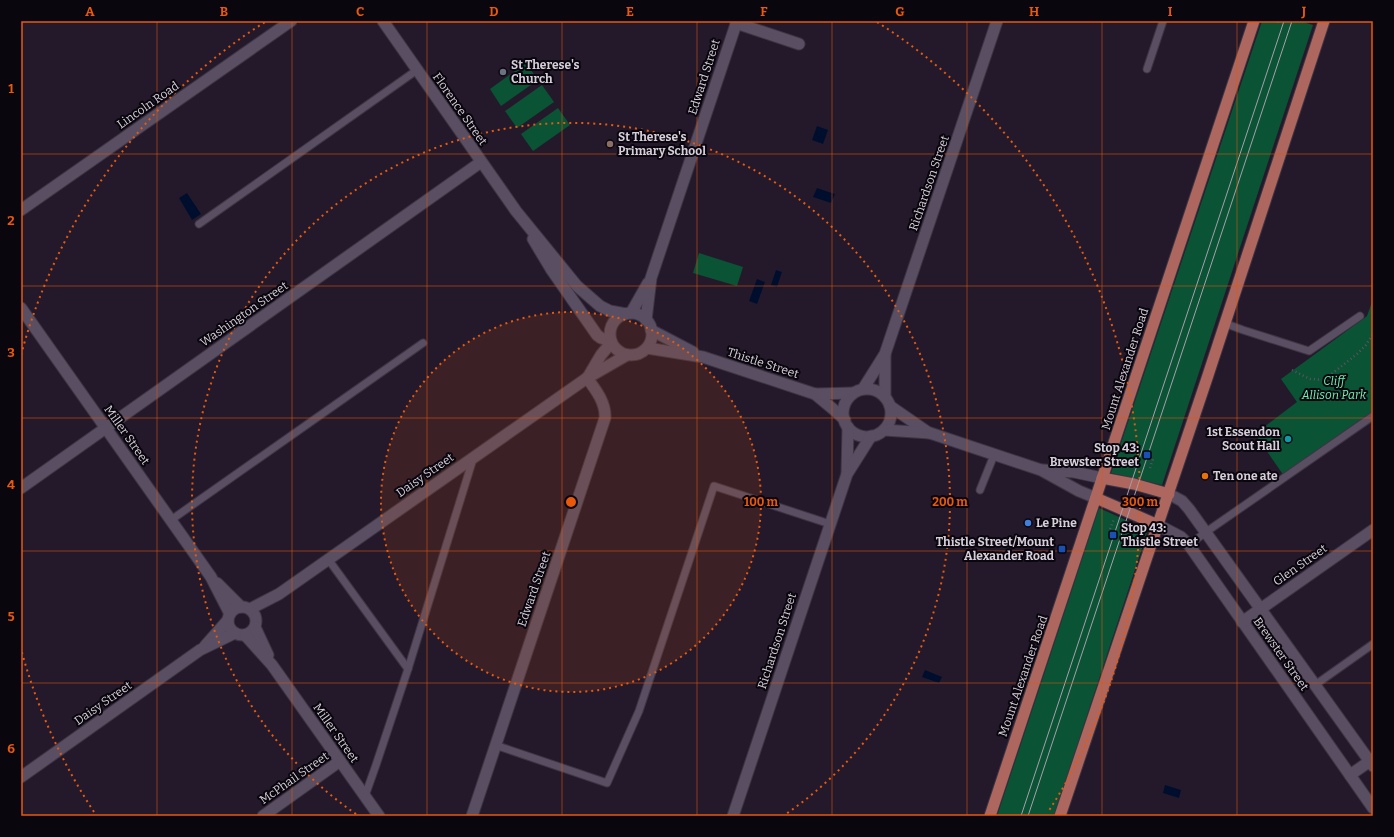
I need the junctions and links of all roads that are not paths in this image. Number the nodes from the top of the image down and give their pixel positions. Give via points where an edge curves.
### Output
1 (290, 21) edge
2 (383, 21) edge
3 (997, 21) edge
4 (1163, 21) edge
5 (1254, 21) edge
6 (1324, 21) edge
7 (736, 22) edge
8 (799, 44) dead end
9 (1147, 69) dead end
10 (417, 70) junction
11 (481, 162) junction
12 (21, 210) edge
13 (516, 211) junction
14 (199, 224) dead end
15 (651, 278) junction
16 (21, 308) edge
17 (628, 314) junction
18 (1360, 316) dead end
19 (1224, 322) junction
20 (648, 325) junction
21 (611, 342) junction
22 (423, 343) dead end
23 (647, 348) junction
24 (885, 354) junction
25 (627, 355) junction
26 (703, 357) junction
27 (587, 378) junction
28 (858, 391) junction
29 (815, 394) junction
30 (887, 401) junction
31 (1373, 416) edge
32 (846, 423) junction
33 (105, 428) junction
34 (884, 430) junction
35 (930, 433) junction
36 (871, 436) junction
37 (994, 455) junction
38 (474, 457) junction
39 (1040, 470) junction
40 (847, 474) junction
41 (1102, 478) junction
42 (21, 488) edge
43 (980, 490) dead end
44 (1169, 494) junction
45 (1096, 498) junction
46 (172, 520) junction
47 (830, 524) junction
48 (1158, 525) junction
49 (1373, 530) edge
50 (1206, 532) junction
51 (1189, 545) junction
52 (328, 560) junction
53 (211, 577) junction
54 (279, 594) junction
55 (246, 608) junction
56 (1261, 608) junction
57 (229, 617) junction
58 (1242, 622) junction
59 (256, 623) junction
60 (240, 634) junction
61 (1373, 644) edge
62 (200, 650) junction
63 (272, 665) junction
64 (408, 669) junction
65 (1315, 685) junction
66 (495, 745) junction
67 (340, 761) junction
68 (1372, 762) edge
69 (1350, 775) junction
70 (21, 777) edge
71 (364, 796) junction
72 (1373, 808) edge
73 (472, 814) edge
74 (263, 816) edge
75 (379, 816) edge
76 (733, 816) edge
77 (990, 816) edge
78 (1060, 816) edge

1 - 12 street, Lincoln Road
2 - 10 street, Florence Street
3 - 24 street, Richardson Street
4 - 9 lane
5 - 41 main road, Mount Alexander Road
6 - 19 main road
7 - 8 street
7 - 15 street, Edward Street
10 - 11 street, Florence Street
10 - 14 lane
11 - 13 street, Florence Street
11 - 33 street, Washington Street
13 - 17 street, Florence Street via 577,286 610,311
13 - 21 street, Florence Street via 551,269 597,335
15 - 17 street, Edward Street
15 - 20 street, Edward Street
16 - 33 street, Miller Street
17 - 20 street via 637,314
17 - 21 street via 619,316 614,321 610,334
18 - 19 lane via 1309,351
19 - 44 main road
20 - 23 street via 652,336
20 - 26 street, Thistle Street
21 - 25 street via 618,351
21 - 27 street, Daisy Street
22 - 46 lane
23 - 25 street via 638,354
23 - 26 street, Thistle Street
24 - 28 street, Richardson Street
24 - 30 street, Richardson Street
25 - 27 street, Daisy Street
26 - 29 street, Thistle Street
27 - 38 street, Daisy Street
27 - 66 street, Edward Street via 603,404 605,418
28 - 29 street, Thistle Street
28 - 30 street via 871,389
28 - 32 street via 848,398 845,405 843,412
29 - 32 street, Thistle Street via 834,408
30 - 34 street via 890,419
30 - 35 street
31 - 50 lane
32 - 36 street via 858,435
32 - 40 street, Richardson Street
33 - 42 street, Washington Street
33 - 46 street, Miller Street
34 - 35 street
34 - 36 street
35 - 37 street
36 - 40 street, Richardson Street
37 - 39 street
37 - 43 lane
38 - 52 street, Daisy Street
38 - 64 lane
39 - 41 street via 1074,472
39 - 45 street
40 - 47 street, Richardson Street
41 - 44 main road
41 - 45 main road, Mount Alexander Road
44 - 48 main road
44 - 50 street, Brewster Street via 1186,506
45 - 48 main road
45 - 77 main road, Mount Alexander Road
46 - 53 street, Miller Street
47 - 66 lane via 714,486 639,711 607,783
47 - 76 street, Richardson Street
48 - 51 street, Brewster Street via 1181,537
48 - 78 main road
49 - 56 street, Glen Street
50 - 51 lane
50 - 56 street, Brewster Street
51 - 58 street, Brewster Street
52 - 54 street, Daisy Street
52 - 64 lane
53 - 55 street, Miller Street
53 - 57 street, Miller Street
54 - 55 street, Daisy Street
54 - 59 street, Daisy Street
55 - 57 street via 233,610
55 - 59 street via 255,615
56 - 58 street, Glen Street
56 - 65 street, Brewster Street
57 - 60 street via 230,628
57 - 62 street, Daisy Street
58 - 69 street, Brewster Street
59 - 60 street via 252,631
59 - 63 street, Miller Street
60 - 62 street, Daisy Street
60 - 63 street, Miller Street
61 - 65 lane
62 - 70 street, Daisy Street
63 - 67 street, Miller Street
64 - 71 lane
65 - 68 street, Brewster Street
66 - 73 street, Edward Street
67 - 71 street, Miller Street
67 - 74 street, McPhail Street
68 - 69 street
69 - 72 street, Brewster Street
71 - 75 street, Miller Street

